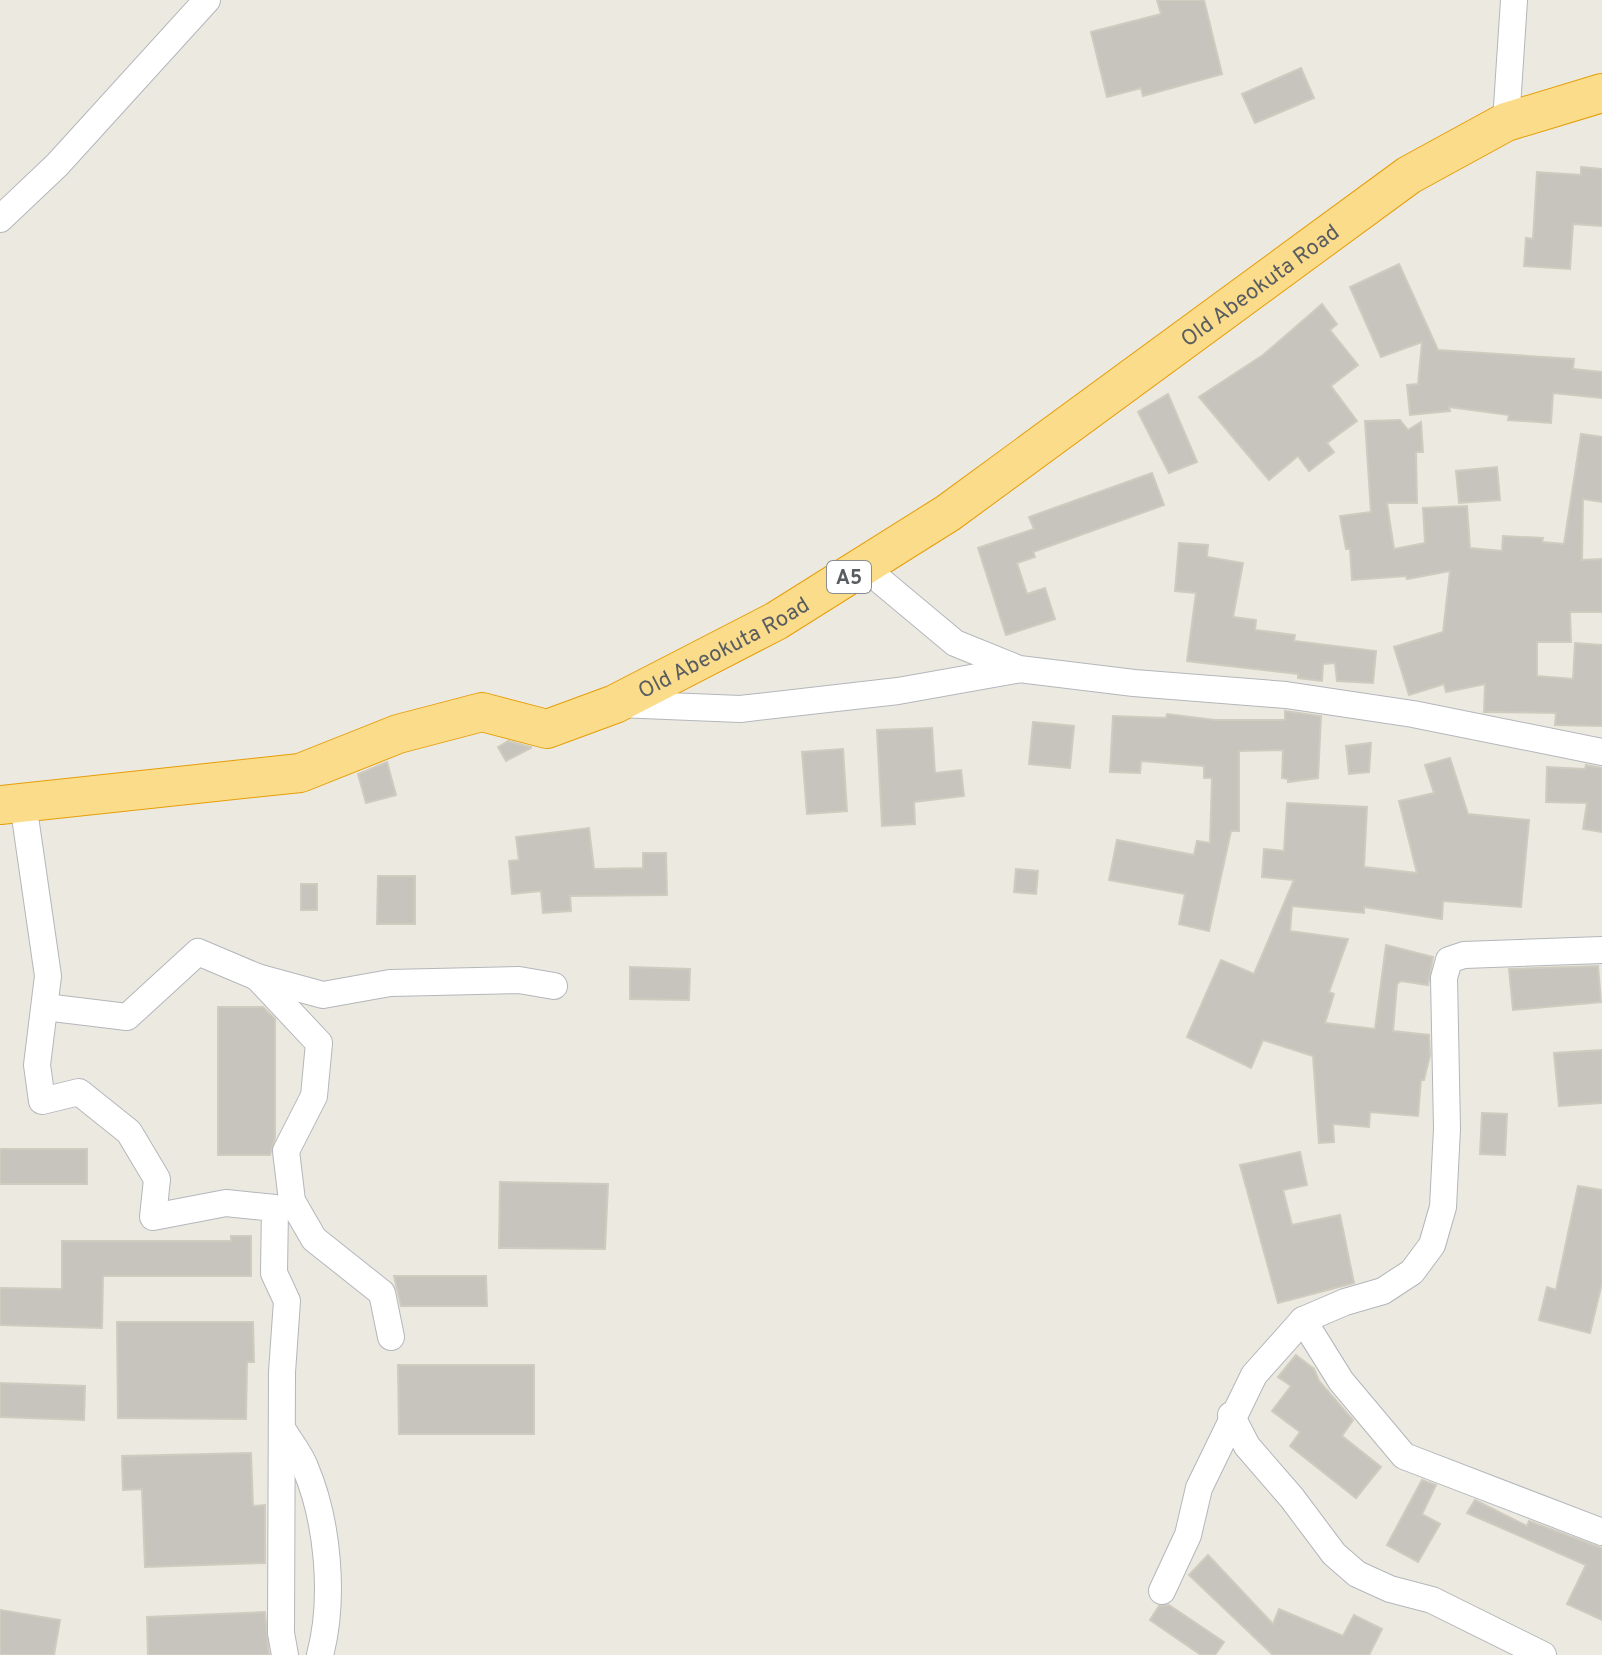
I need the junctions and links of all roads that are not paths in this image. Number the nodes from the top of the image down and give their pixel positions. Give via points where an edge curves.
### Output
1 (207, 0) edge
2 (1514, 0) edge
3 (1602, 93) edge
4 (1506, 122) junction
5 (0, 219) edge
6 (864, 567) junction
7 (1019, 669) junction
8 (615, 704) junction
9 (1602, 752) edge
10 (12, 804) edge
11 (1602, 950) edge
12 (257, 977) junction
13 (554, 986) dead end
14 (45, 1007) junction
15 (1303, 1320) junction
16 (391, 1337) dead end
17 (1231, 1415) junction
18 (283, 1430) junction
19 (1602, 1532) edge
20 (1162, 1591) dead end
21 (285, 1655) edge
22 (320, 1655) edge
23 (1543, 1655) edge

1 - 5 street via 57,165
2 - 4 street
3 - 4 highway, Old Abeokuta Road / A5
4 - 6 highway, Old Abeokuta Road / A5 via 1409,175 1338,223 1078,420
6 - 7 street via 955,643
6 - 8 highway, Old Abeokuta Road / A5 via 776,621
7 - 8 street via 898,691 740,709
7 - 9 street via 1286,695
8 - 10 highway, Old Abeokuta Road / A5 via 547,729 482,712 398,734 300,773
10 - 14 street via 48,976
11 - 15 street via 1464,955 1449,960 1444,978 1443,1207 1432,1245 1412,1272 1383,1291
12 - 13 street via 323,995 390,983 519,980
12 - 14 street via 198,952 127,1017
12 - 16 street via 319,1043 314,1096 286,1151 292,1201 314,1239 382,1293
14 - 18 street via 37,1065 42,1101 79,1092 129,1132 157,1179 153,1217 226,1203 275,1208 274,1273 287,1301
15 - 17 street via 1254,1375
15 - 19 street via 1341,1381 1404,1456
17 - 20 street
17 - 23 street via 1247,1446 1334,1554 1357,1574 1432,1600
18 - 21 street
18 - 22 street via 305,1466 318,1512 327,1607

